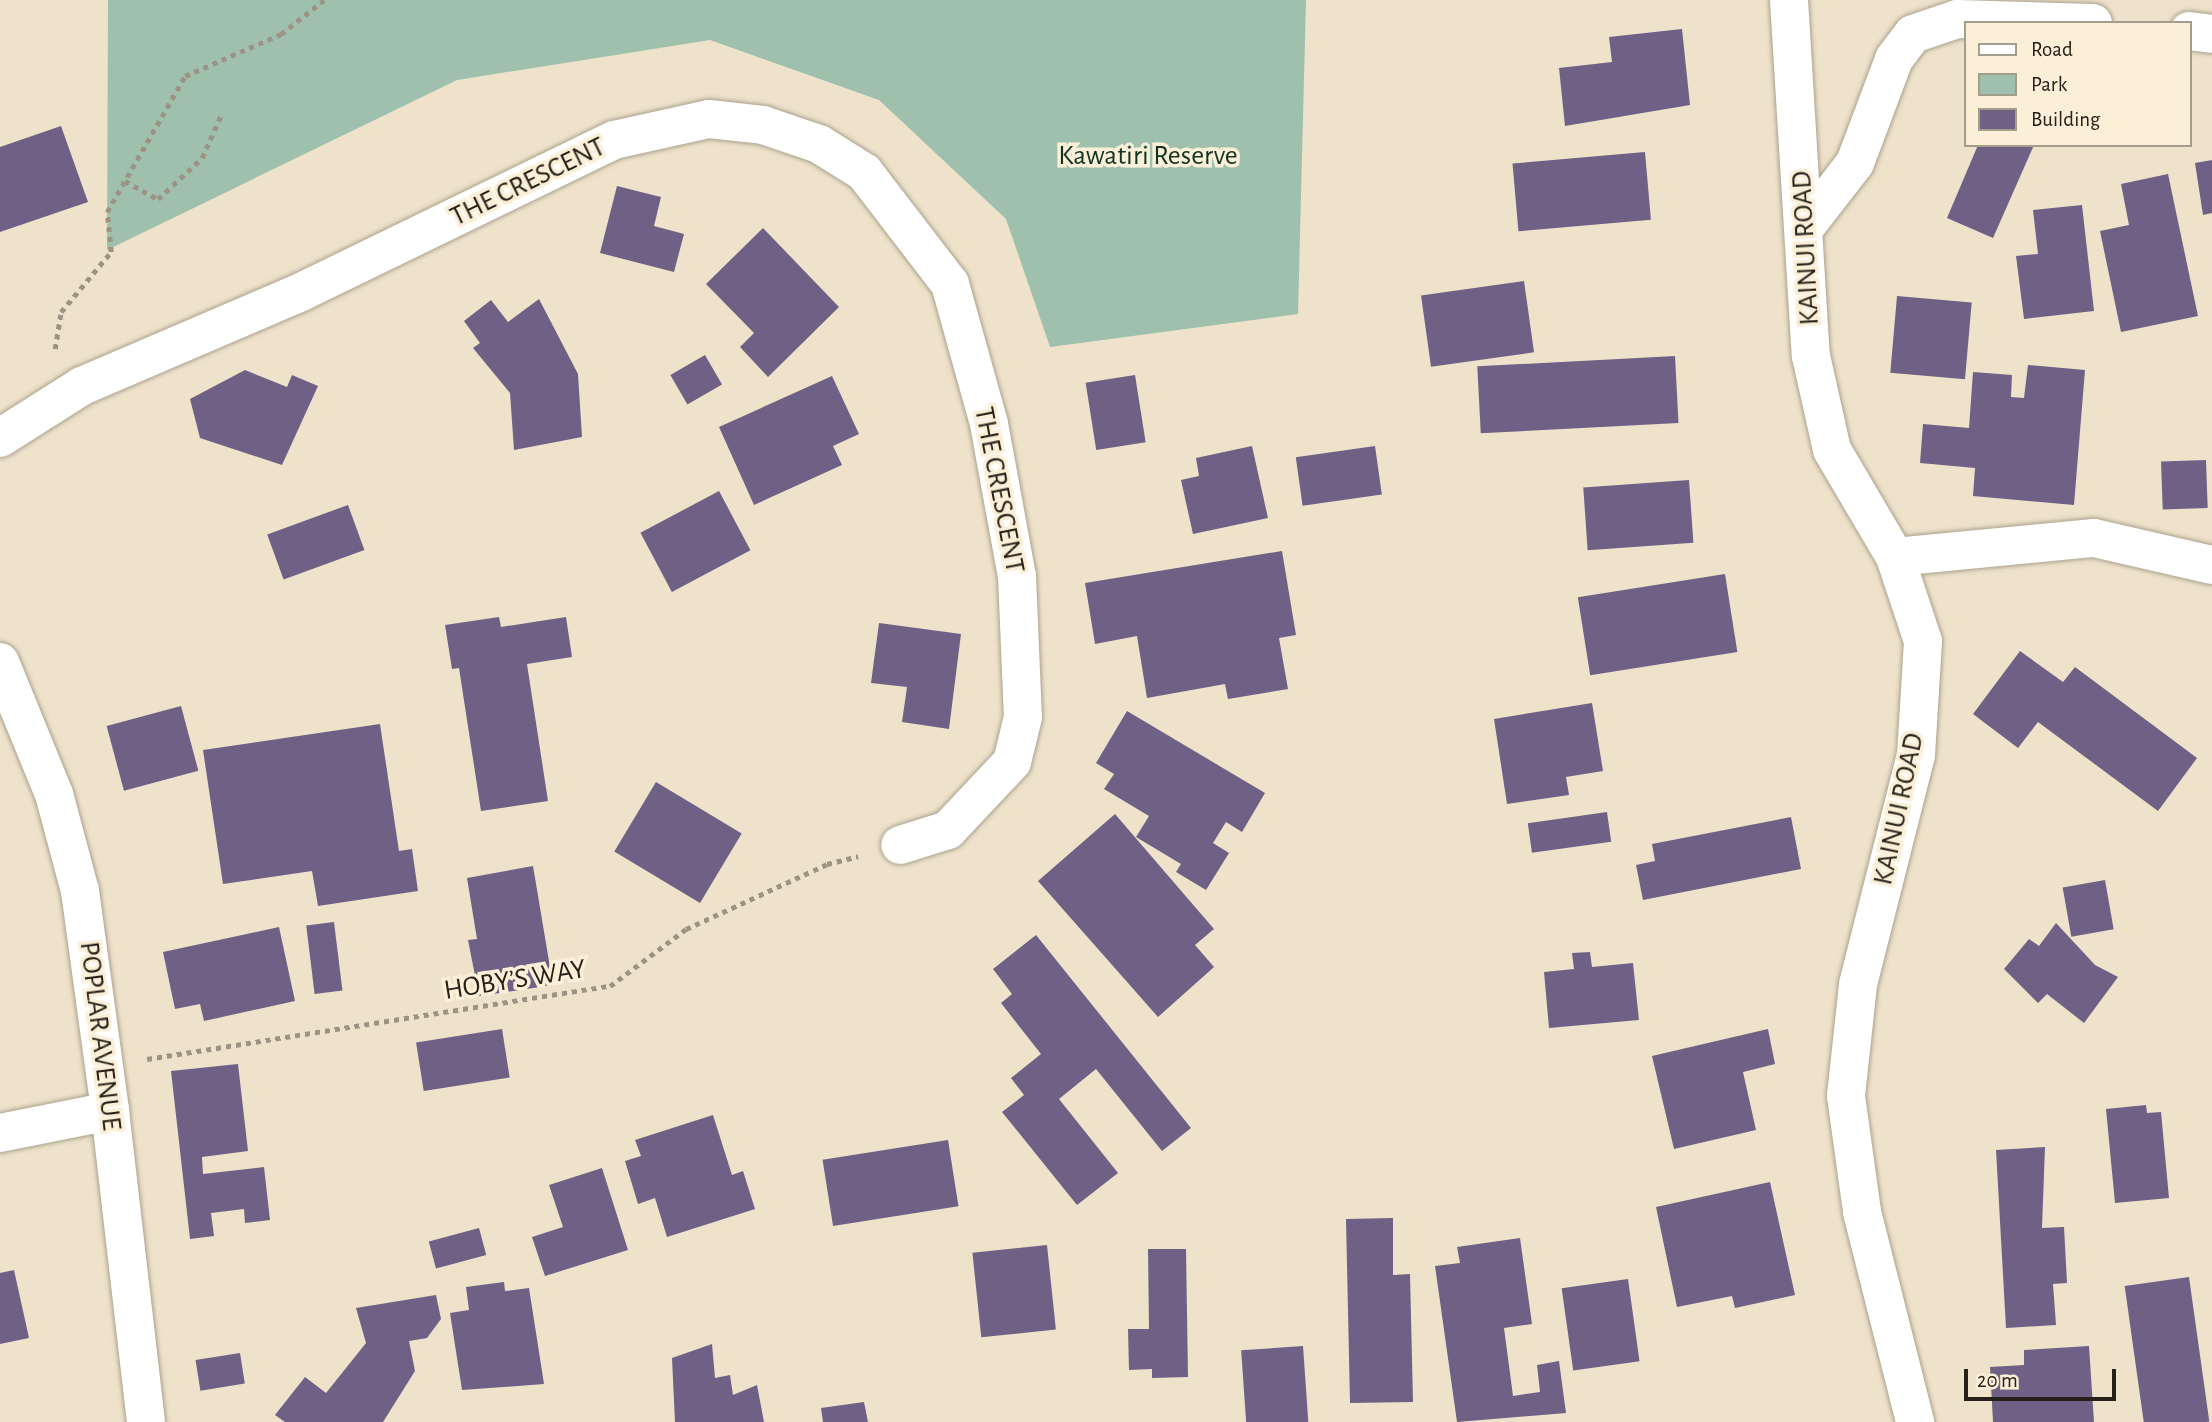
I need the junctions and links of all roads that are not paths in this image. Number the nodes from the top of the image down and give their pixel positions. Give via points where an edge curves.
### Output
1 (1789, 0) edge
2 (2025, 21) edge
3 (2191, 32) edge
4 (2212, 34) edge
5 (1807, 225) junction
6 (0, 438) edge
7 (1895, 556) junction
8 (2212, 565) edge
9 (0, 662) edge
10 (900, 845) road end
11 (110, 1111) junction
12 (0, 1133) edge
13 (146, 1422) edge
14 (1915, 1422) edge

1 - 5 street, KAINUI ROAD
2 - 5 street via 1957,19 1913,34 1885,79 1854,163
3 - 4 street
5 - 7 street, KAINUI ROAD via 1811,355 1832,450
6 - 10 street, THE CRESCENT via 82,386 301,292 614,140 709,119 763,125 819,144 864,172 950,284 989,424 1017,576 1023,717 1012,762 947,830
7 - 8 street via 2094,538
7 - 14 street, KAINUI ROAD via 1923,641 1916,755 1857,985 1846,1096 1862,1212
9 - 11 street, POPLAR AVENUE via 54,794 80,891
11 - 12 street
11 - 13 street, POPLAR AVENUE

